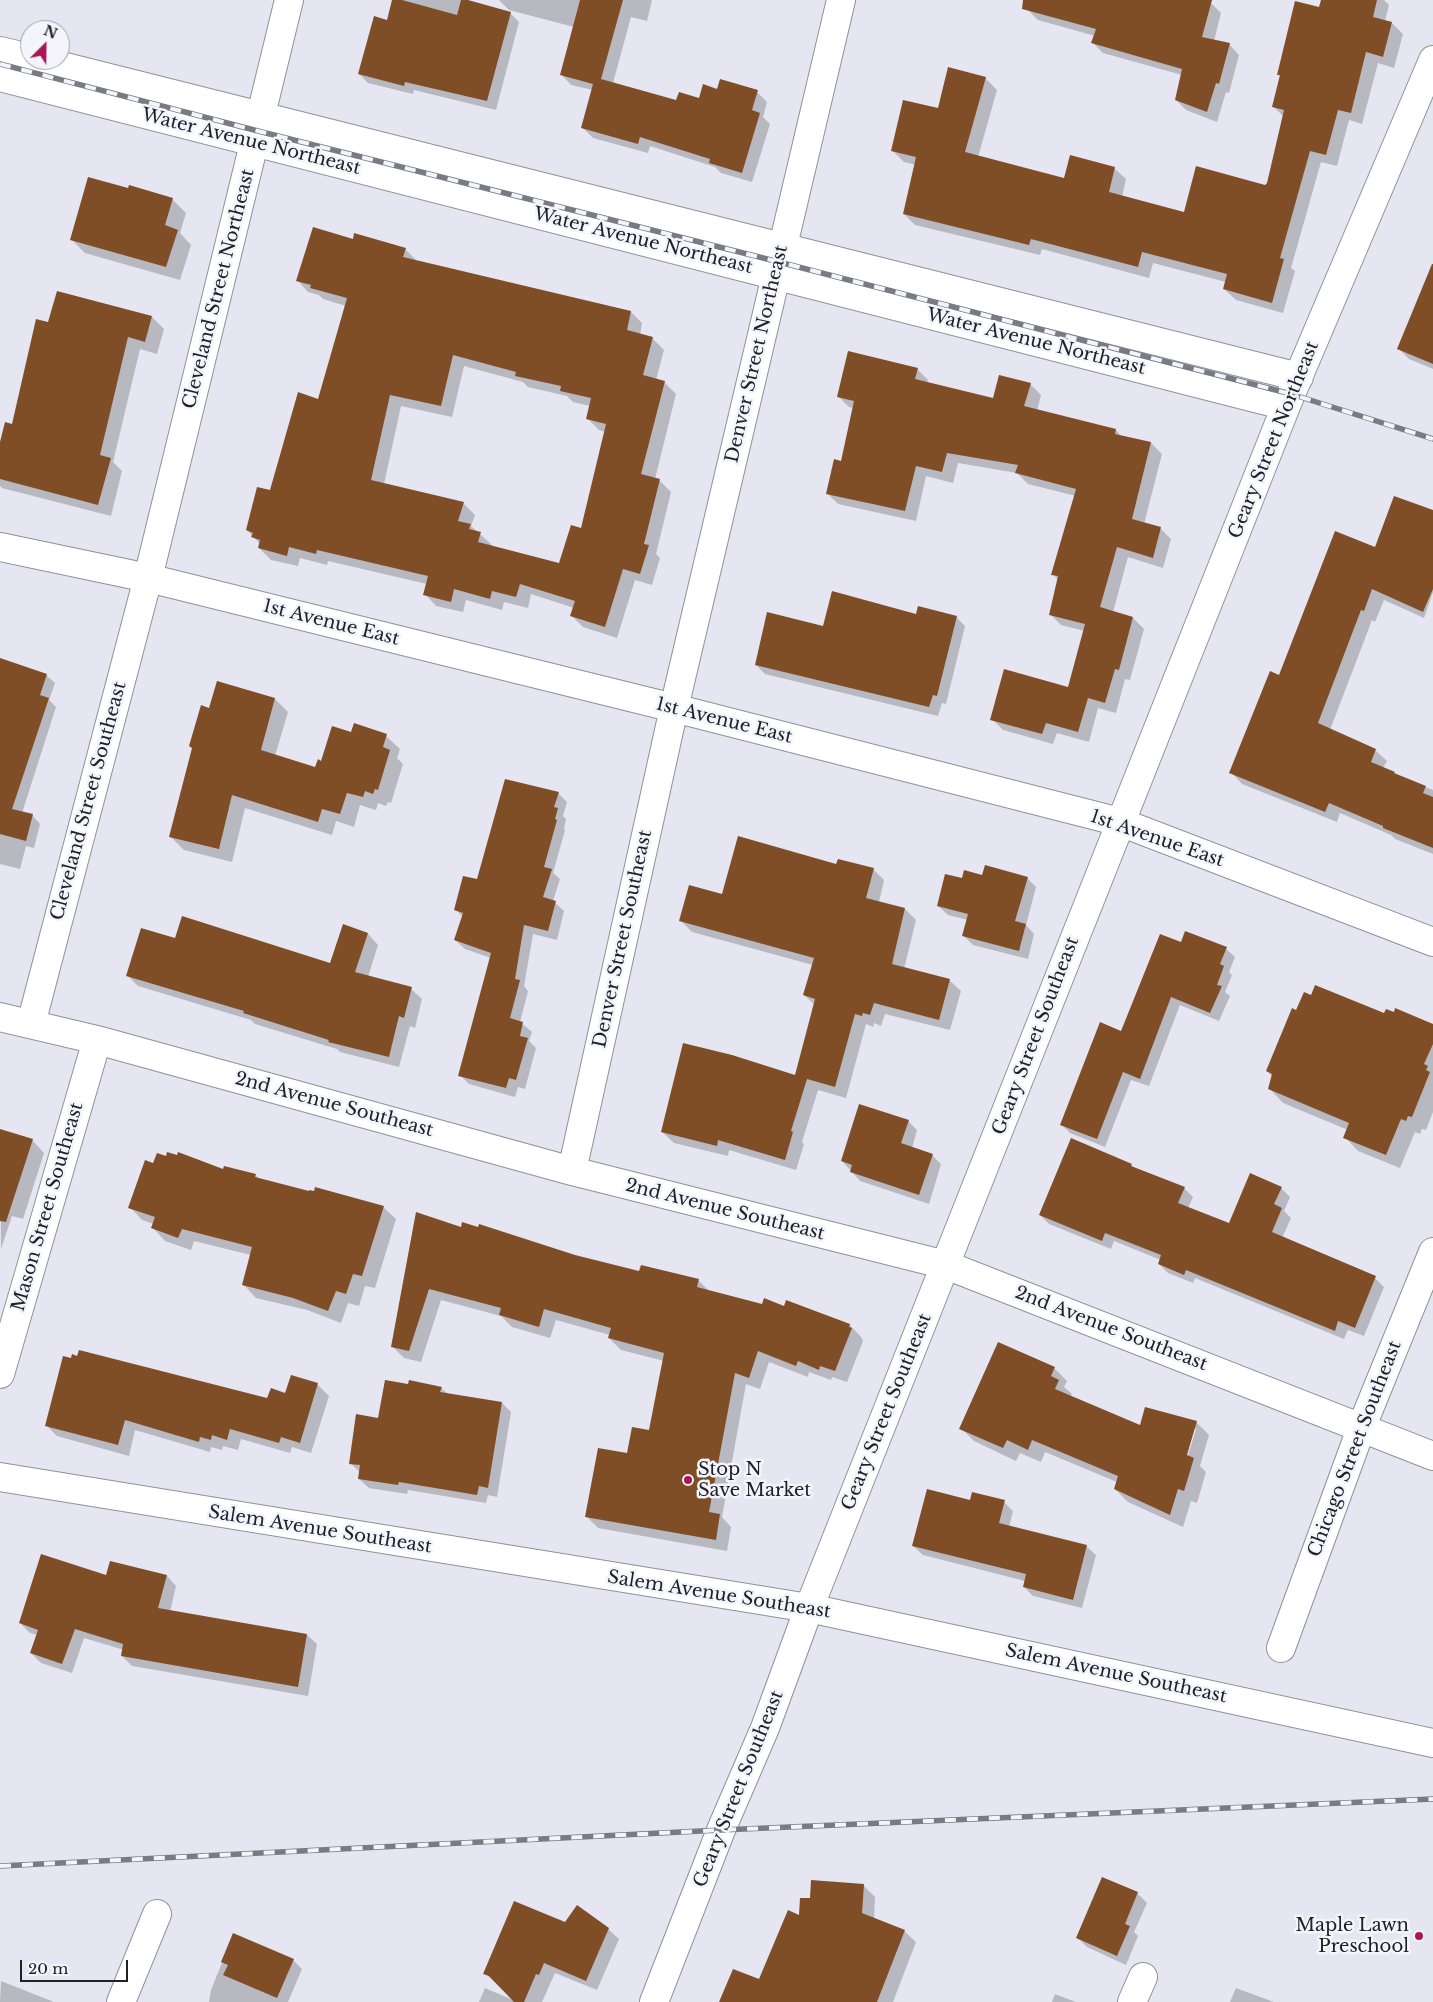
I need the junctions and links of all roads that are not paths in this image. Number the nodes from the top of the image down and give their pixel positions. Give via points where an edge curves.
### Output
1 (289, 0) edge
2 (841, 0) edge
3 (0, 50) edge
4 (20, 55) edge
5 (1433, 60) edge
6 (70, 68) edge
7 (0, 77) edge
8 (262, 116) junction
9 (255, 143) junction
10 (783, 246) junction
11 (776, 275) junction
12 (1299, 377) junction
13 (1286, 406) junction
14 (0, 546) edge
15 (148, 578) junction
16 (674, 708) junction
17 (1120, 822) junction
18 (1433, 942) edge
19 (0, 1017) edge
20 (31, 1024) junction
21 (97, 1040) junction
22 (572, 1171) junction
23 (1433, 1252) edge
24 (946, 1265) junction
25 (0, 1374) edge
26 (1362, 1426) junction
27 (1433, 1456) edge
28 (0, 1478) edge
29 (809, 1608) junction
30 (1281, 1648) dead end
31 (1433, 1743) edge
32 (157, 1914) dead end
33 (1143, 1977) dead end
34 (121, 2002) edge
35 (654, 2002) edge
36 (1132, 2002) edge

1 - 8 street, Cleveland Street Northeast
2 - 10 street, Denver Street Northeast
3 - 4 street
5 - 12 street, Geary Street Northeast
6 - 8 street, Water Avenue Northeast
7 - 9 street, Water Avenue Northeast
8 - 9 street, Cleveland Street Northeast
8 - 10 street, Water Avenue Northeast
9 - 11 street, Water Avenue Northeast
9 - 15 street, Cleveland Street Northeast
10 - 11 street, Denver Street Northeast
10 - 12 street, Water Avenue Northeast
11 - 13 street, Water Avenue Northeast
11 - 16 street, Denver Street Northeast
12 - 13 street, Geary Street Northeast
13 - 17 street, Geary Street Northeast
14 - 15 street, 1st Avenue East
15 - 16 street, 1st Avenue East
15 - 20 street, Cleveland Street Southeast
16 - 17 street, 1st Avenue East
16 - 22 street, Denver Street Southeast
17 - 18 street, 1st Avenue East
17 - 24 street, Geary Street Southeast
19 - 20 street, 2nd Avenue Southeast
20 - 21 street, 2nd Avenue Southeast
21 - 22 street, 2nd Avenue Southeast
21 - 25 street, Mason Street Southeast
22 - 24 street, 2nd Avenue Southeast
23 - 26 street, Chicago Street Southeast
24 - 26 street, 2nd Avenue Southeast
24 - 29 street, Geary Street Southeast
26 - 27 street, 2nd Avenue Southeast
26 - 30 street, Chicago Street Southeast
28 - 29 street, Salem Avenue Southeast
29 - 31 street, Salem Avenue Southeast
29 - 35 street, Geary Street Southeast via 765,1728
32 - 34 street
33 - 36 street

